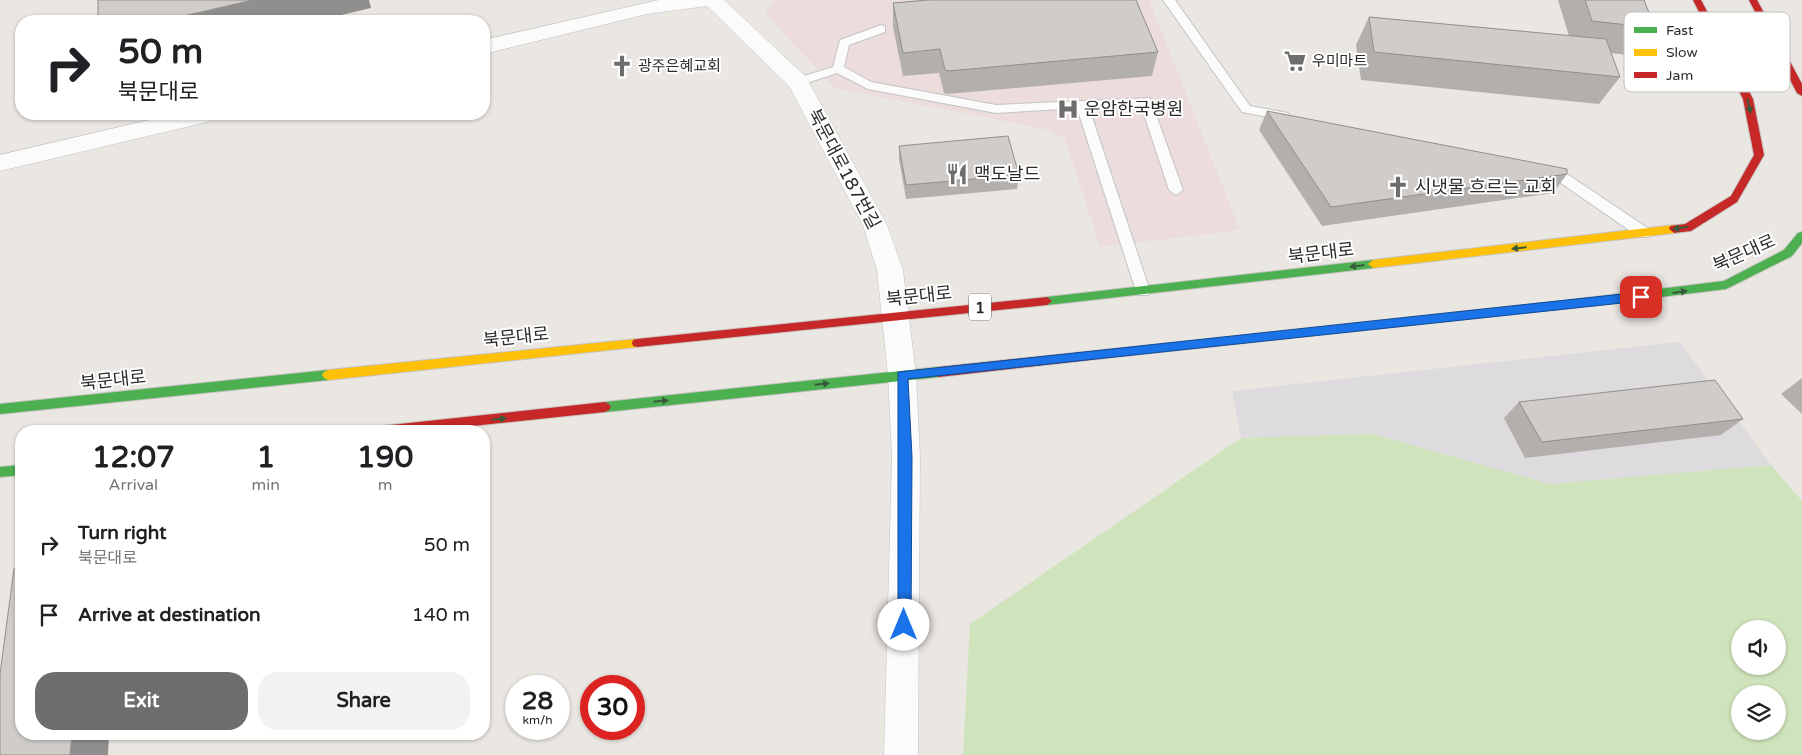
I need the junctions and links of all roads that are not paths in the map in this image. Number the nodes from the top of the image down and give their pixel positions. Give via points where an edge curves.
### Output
1 (706, 0) edge
2 (712, 0) edge
3 (1169, 0) edge
4 (1696, 0) edge
5 (1753, 0) edge
6 (1702, 12) edge
7 (1759, 12) edge
8 (880, 29) dead end
9 (490, 46) edge
10 (838, 69) junction
11 (1790, 69) edge
12 (798, 82) junction
13 (1744, 92) edge
14 (1802, 92) edge
15 (1082, 104) junction
16 (1295, 118) edge
17 (182, 120) edge
18 (0, 163) edge
19 (1533, 168) edge
20 (1176, 190) dead end
21 (1644, 233) junction
22 (1802, 236) edge
23 (1143, 291) junction
24 (897, 315) junction
25 (902, 375) junction
26 (0, 409) edge
27 (437, 425) edge
28 (15, 471) edge
29 (0, 472) edge
30 (900, 755) edge

1 - 9 street via 647,8
2 - 12 street, 북문대로187번길
3 - 16 lane via 1246,109
4 -> 6 main road, 북문대로 / 1
5 - 7 main road
8 - 10 lane via 844,43
10 - 12 lane
10 - 15 lane via 868,85 996,109
11 - 14 main road
12 - 24 street, 북문대로187번길 via 876,224 890,270
13 -> 21 main road, 북문대로 / 1 via 1759,155 1734,199 1687,228
15 - 20 lane via 1146,101
15 - 23 lane
17 - 18 street
19 - 21 lane via 1558,175
21 -> 23 main road, 북문대로 / 1
25 -> 22 main road, 북문대로 via 1726,285 1788,253
23 - 24 main road, 북문대로 / 1
24 - 25 street, 북문대로187번길
24 - 26 main road, 북문대로 / 1
27 -> 25 main road, 북문대로
25 - 30 street, 북문대로187번길 via 906,457
28 - 29 main road

